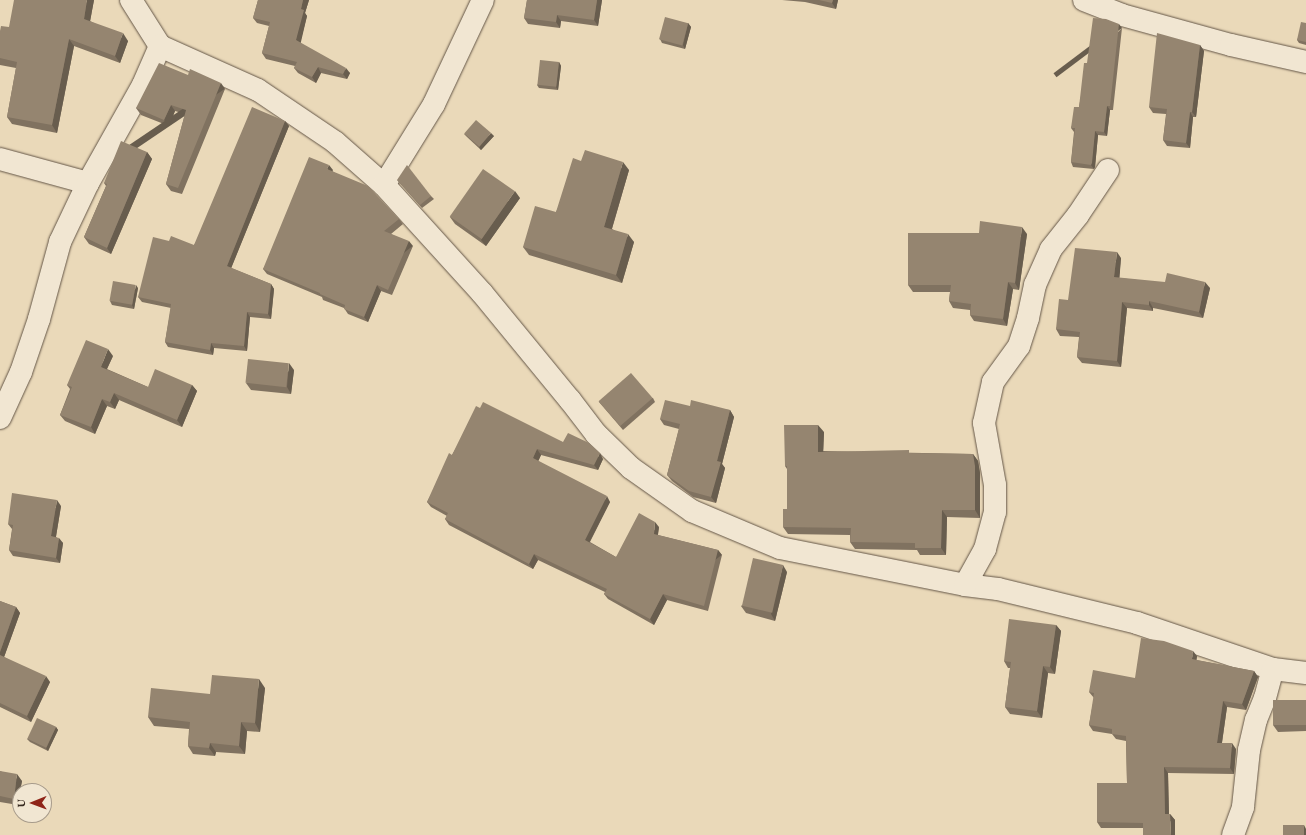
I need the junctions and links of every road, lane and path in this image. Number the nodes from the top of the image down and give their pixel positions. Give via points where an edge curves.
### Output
1 (131, 0) edge
2 (483, 0) edge
3 (1084, 0) edge
4 (160, 46) junction
5 (1306, 62) edge
6 (0, 159) edge
7 (1108, 170) dead end
8 (88, 183) junction
9 (384, 185) junction
10 (0, 418) edge
11 (965, 585) junction
12 (1273, 668) junction
13 (1306, 673) edge
14 (1233, 835) edge

1 - 4 street
2 - 9 street via 434,104
3 - 5 street via 1122,15 1231,45
4 - 8 street via 143,85
4 - 9 street via 258,90 335,142
6 - 8 street
7 - 11 street via 1078,215 1051,249 1035,285 1019,346 993,382 984,423 995,485 995,512 985,549
8 - 10 street via 60,242 39,319 21,372
9 - 11 street via 482,293 596,434 631,468 656,487 692,511 780,548
11 - 12 street via 998,589 1137,623
12 - 13 street
12 - 14 street via 1256,720 1249,750 1242,807

